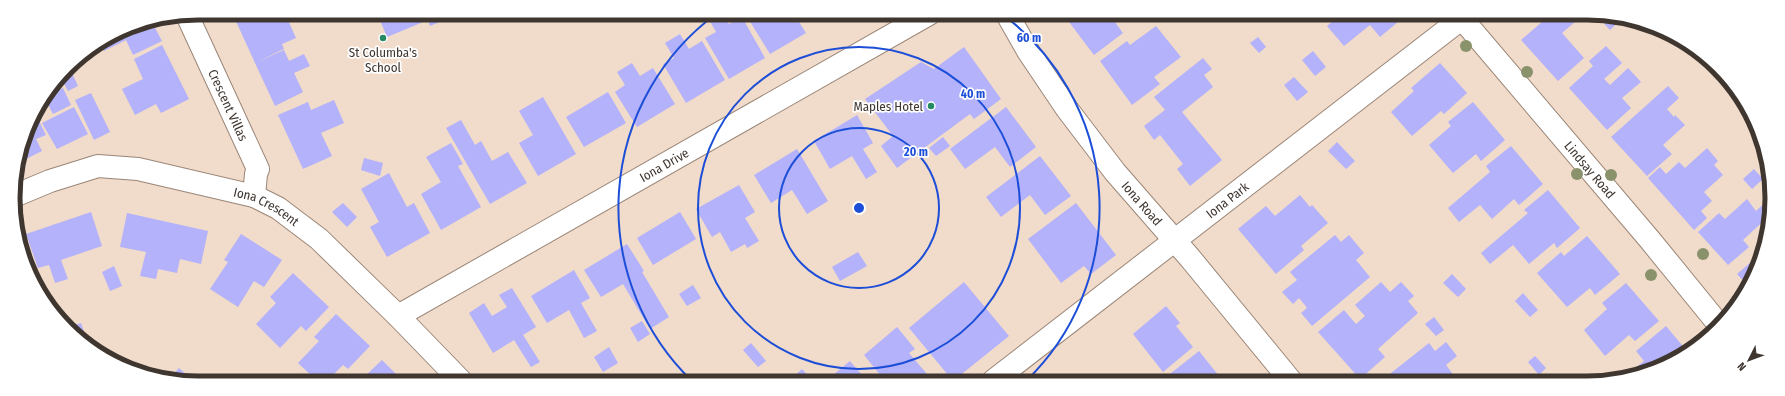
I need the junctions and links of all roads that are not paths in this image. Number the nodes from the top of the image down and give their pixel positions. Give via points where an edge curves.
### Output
1 (189, 20) edge
2 (918, 20) edge
3 (1010, 20) edge
4 (1455, 20) edge
5 (1462, 20) edge
6 (20, 194) edge
7 (254, 196) junction
8 (1175, 240) junction
9 (398, 316) junction
10 (1716, 321) edge
11 (456, 376) edge
12 (999, 376) edge
13 (1288, 376) edge

1 - 7 street, Crescent Villas via 258,169
2 - 9 street, Iona Drive
3 - 8 street, Iona Road via 1068,109 1116,172
4 - 8 street, Iona Park
5 - 10 street, Lindsay Road
6 - 7 street, Iona Crescent via 98,166 138,169
7 - 9 street, Iona Crescent via 278,208 319,239
8 - 12 street, Iona Park
8 - 13 street, Iona Road
9 - 11 street, Iona Crescent

